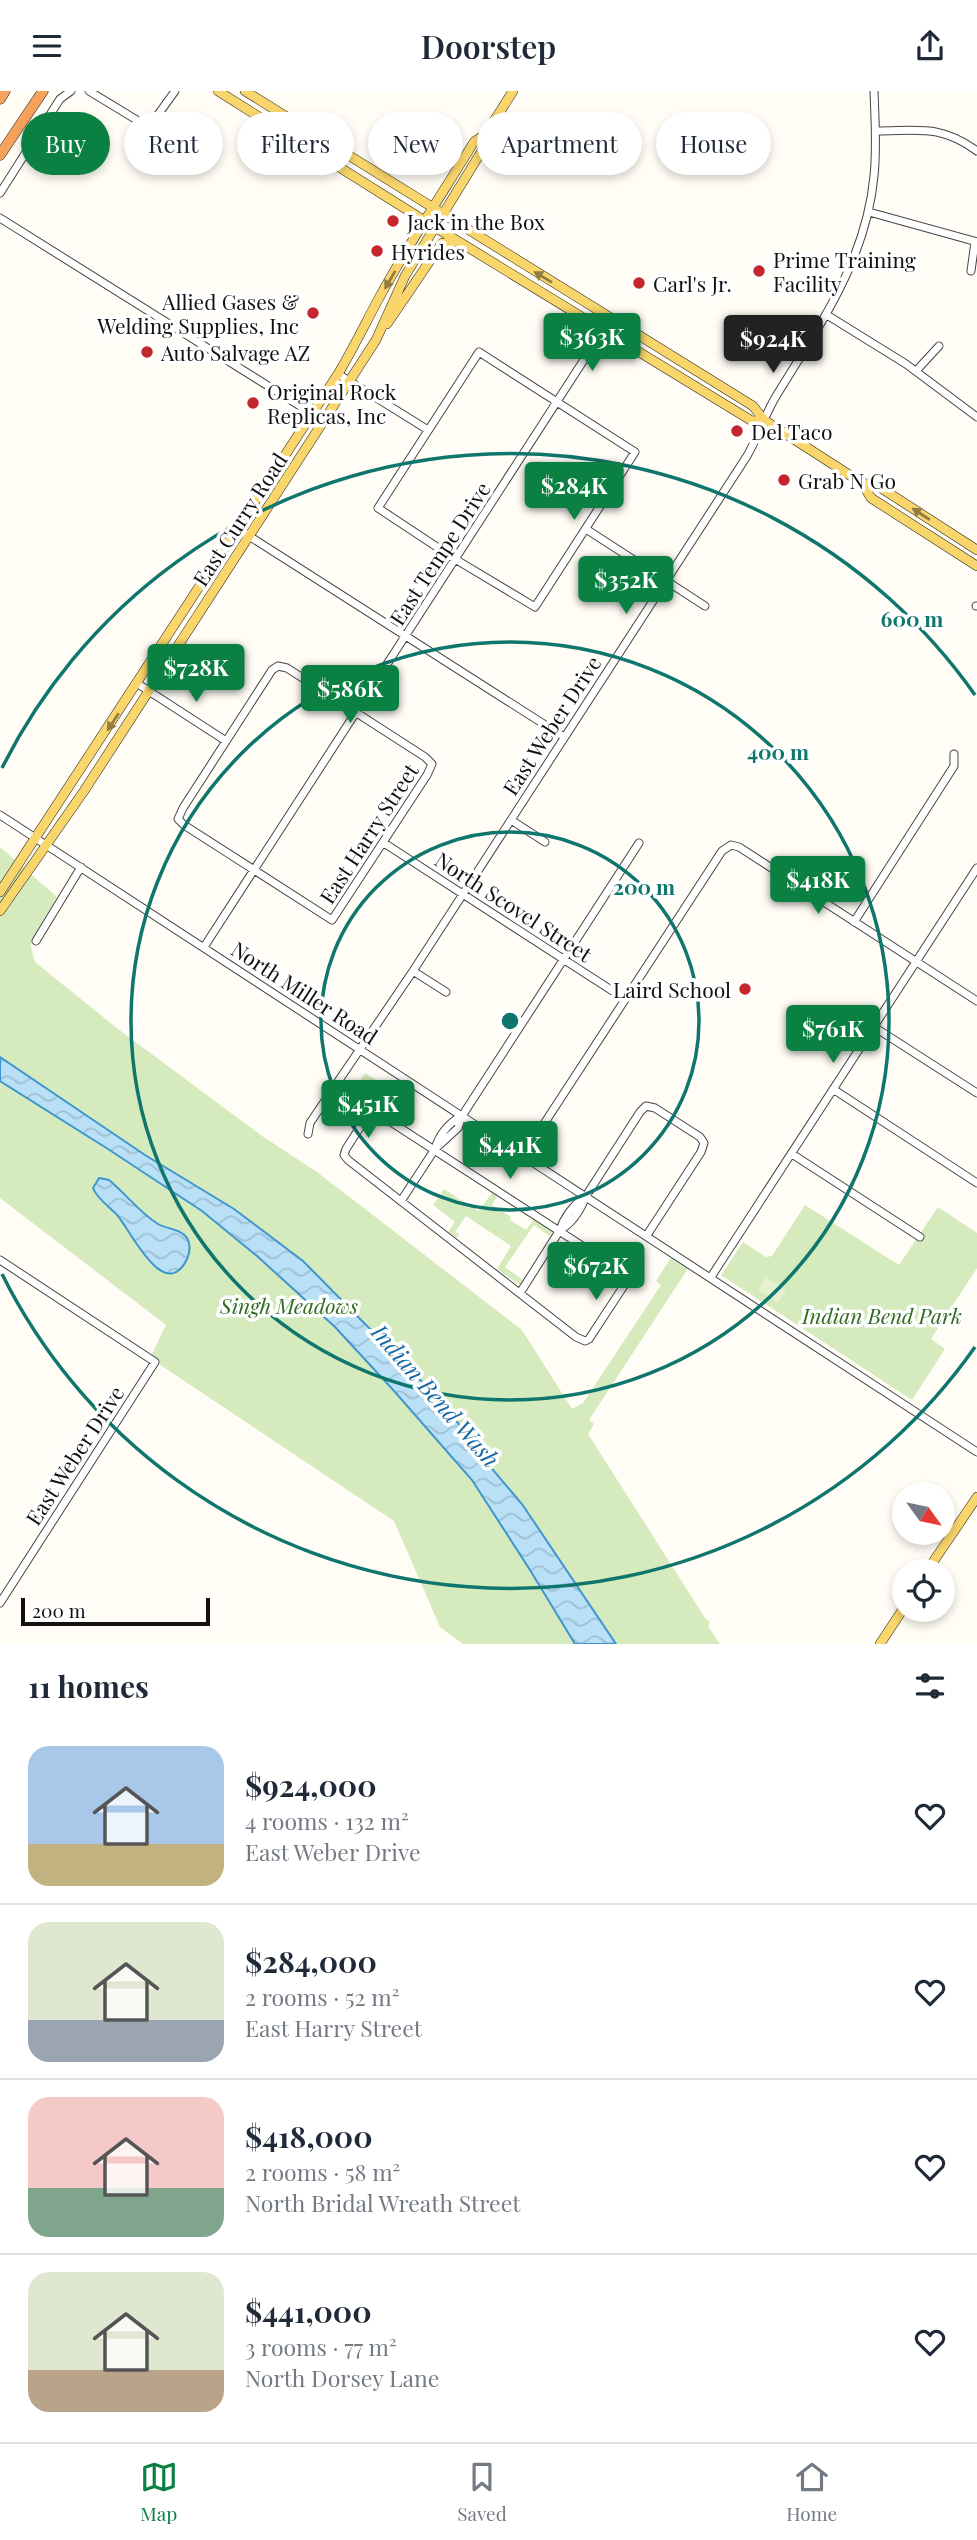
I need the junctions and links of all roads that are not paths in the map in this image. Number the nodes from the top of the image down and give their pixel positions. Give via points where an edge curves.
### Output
1 (5, 91) edge
2 (43, 91) edge
3 (71, 91) edge
4 (89, 91) edge
5 (174, 91) edge
6 (218, 91) edge
7 (245, 91) edge
8 (513, 91) edge
9 (874, 91) edge
10 (0, 99) edge
11 (500, 112) edge
12 (876, 131) junction
13 (477, 140) edge
14 (977, 151) edge
15 (0, 155) edge
16 (477, 159) edge
17 (0, 193) edge
18 (433, 208) junction
19 (869, 212) junction
20 (443, 214) junction
21 (0, 218) edge
22 (425, 221) junction
23 (435, 227) junction
24 (976, 242) edge
25 (461, 243) junction
26 (971, 271) dead end
27 (827, 315) junction
28 (611, 318) junction
29 (603, 330) junction
30 (376, 340) junction
31 (939, 346) dead end
32 (916, 371) junction
33 (338, 374) junction
34 (349, 381) junction
35 (558, 401) junction
36 (312, 414) junction
37 (977, 417) edge
38 (764, 420) junction
39 (324, 421) junction
40 (428, 429) junction
41 (862, 483) junction
42 (238, 529) junction
43 (586, 529) junction
44 (249, 536) junction
45 (977, 550) edge
46 (456, 559) junction
47 (977, 566) edge
48 (666, 580) junction
49 (705, 606) dead end
50 (406, 636) junction
51 (138, 684) junction
52 (149, 691) junction
53 (356, 712) junction
54 (564, 737) junction
55 (226, 741) junction
56 (954, 754) dead end
57 (0, 815) edge
58 (511, 820) junction
59 (35, 838) junction
60 (545, 842) dead end
61 (384, 843) junction
62 (639, 843) dead end
63 (46, 844) junction
64 (81, 867) junction
65 (977, 868) edge
66 (254, 871) junction
67 (0, 892) edge
68 (463, 893) junction
69 (0, 911) edge
70 (854, 922) junction
71 (36, 941) dead end
72 (204, 947) junction
73 (564, 959) junction
74 (916, 962) junction
75 (413, 971) junction
76 (446, 992) dead end
77 (625, 999) junction
78 (977, 1001) edge
79 (874, 1027) junction
80 (361, 1049) junction
81 (834, 1089) junction
82 (977, 1093) edge
83 (462, 1116) junction
84 (308, 1134) dead end
85 (435, 1149) junction
86 (792, 1154) junction
87 (523, 1156) junction
88 (977, 1183) edge
89 (586, 1196) junction
90 (401, 1201) junction
91 (561, 1230) junction
92 (647, 1235) junction
93 (920, 1237) dead end
94 (1, 1263) edge
95 (712, 1277) junction
96 (520, 1293) junction
97 (977, 1452) edge
98 (977, 1497) edge
99 (935, 1559) edge
100 (0, 1603) edge
101 (894, 1622) edge
102 (880, 1644) edge

1 - 10 highway
2 - 15 highway
3 - 17 street via 60,99
4 - 5 street via 140,121 158,116
6 - 22 main road
7 - 18 main road
8 - 11 main road, East Curry Road
9 - 12 street, East Weber Drive
12 - 14 street via 931,129
12 - 19 street, East Weber Drive
13 - 18 main road, East Curry Road
16 - 20 main road, East Curry Road
18 - 20 main road
18 - 22 main road, East Curry Road
19 - 24 street
19 - 27 street, East Weber Drive via 852,266
20 - 23 main road, East Curry Road
28 -> 20 main road
21 - 36 street
22 - 23 main road
22 -> 33 main road, East Curry Road
23 - 25 main road
23 - 30 main road, East Curry Road
24 - 26 street
25 - 29 main road
25 - 30 main road via 442,243
27 - 32 street
27 - 38 street, East Weber Drive
28 - 29 street, East Tempe Drive
28 - 38 main road via 753,406
29 - 35 street, East Tempe Drive
29 - 38 main road via 752,421
30 - 34 main road, East Curry Road
31 - 32 street
32 - 37 street
33 - 34 street
33 - 36 main road, East Curry Road
34 - 39 main road, East Curry Road
34 - 40 street
35 - 40 street via 479,352
35 - 43 street via 635,452
35 - 46 street, East Tempe Drive
36 - 39 street
36 - 42 main road, East Curry Road
38 - 41 main road
38 - 48 street, East Weber Drive via 753,446
39 - 44 main road, East Curry Road
40 - 46 street via 378,508
45 -> 41 main road via 878,487
41 - 47 main road via 871,498
42 - 44 street
42 - 51 main road, East Curry Road
43 - 46 street via 536,607
43 - 48 street
44 - 50 street
44 - 52 main road, East Curry Road
46 - 50 street, East Tempe Drive
48 - 49 street
48 - 54 street, East Weber Drive
50 - 53 street, East Tempe Drive
50 - 54 street
51 - 52 street
51 -> 59 main road, East Curry Road
52 - 55 street
52 - 63 main road, East Curry Road
53 - 55 street via 287,667 278,666
53 - 61 street, East Harry Street via 432,764
53 - 66 street, East Tempe Drive
54 - 58 street, East Weber Drive
55 - 66 street via 178,819
56 - 70 street via 954,766
57 - 59 street, North Miller Road
58 - 60 street
58 - 68 street, East Weber Drive
59 - 63 street, North Miller Road
59 - 67 main road, East Curry Road
61 - 66 street, East Harry Street via 332,920
61 - 68 street, North Scovel Street
62 - 73 street
63 - 64 street, North Miller Road
63 - 69 main road, East Curry Road
64 - 71 street
64 - 72 street, North Miller Road
65 - 74 street
66 - 72 street, East Tempe Drive
68 - 73 street, North Scovel Street
68 - 75 street, East Weber Drive
70 - 74 street
70 - 77 street via 731,845 722,851
72 - 80 street, North Miller Road
73 - 77 street, North Scovel Street
73 - 83 street
74 - 78 street
74 - 79 street
75 - 76 street
75 - 80 street, East Weber Drive
77 - 87 street
79 - 81 street
79 - 82 street
80 - 83 street, North Miller Road
80 - 84 street, East Weber Drive via 310,1123
81 - 86 street
81 - 88 street
83 - 85 street via 458,1128 445,1134
83 - 87 street, North Miller Road
85 - 90 street
85 - 90 street via 374,1111 369,1113 344,1155
85 - 91 street
86 - 93 street
86 - 95 street
87 - 89 street, North Miller Road
89 - 91 street
89 - 92 street, North Miller Road
89 - 92 street via 640,1112 646,1106 655,1108 704,1143
90 - 96 street
91 - 96 street
91 - 96 street via 627,1277 592,1335 585,1341 576,1337
92 - 95 street, North Miller Road
94 - 100 street, East Weber Drive via 155,1362
95 - 97 street, North Miller Road
98 - 99 main road
101 - 102 main road

